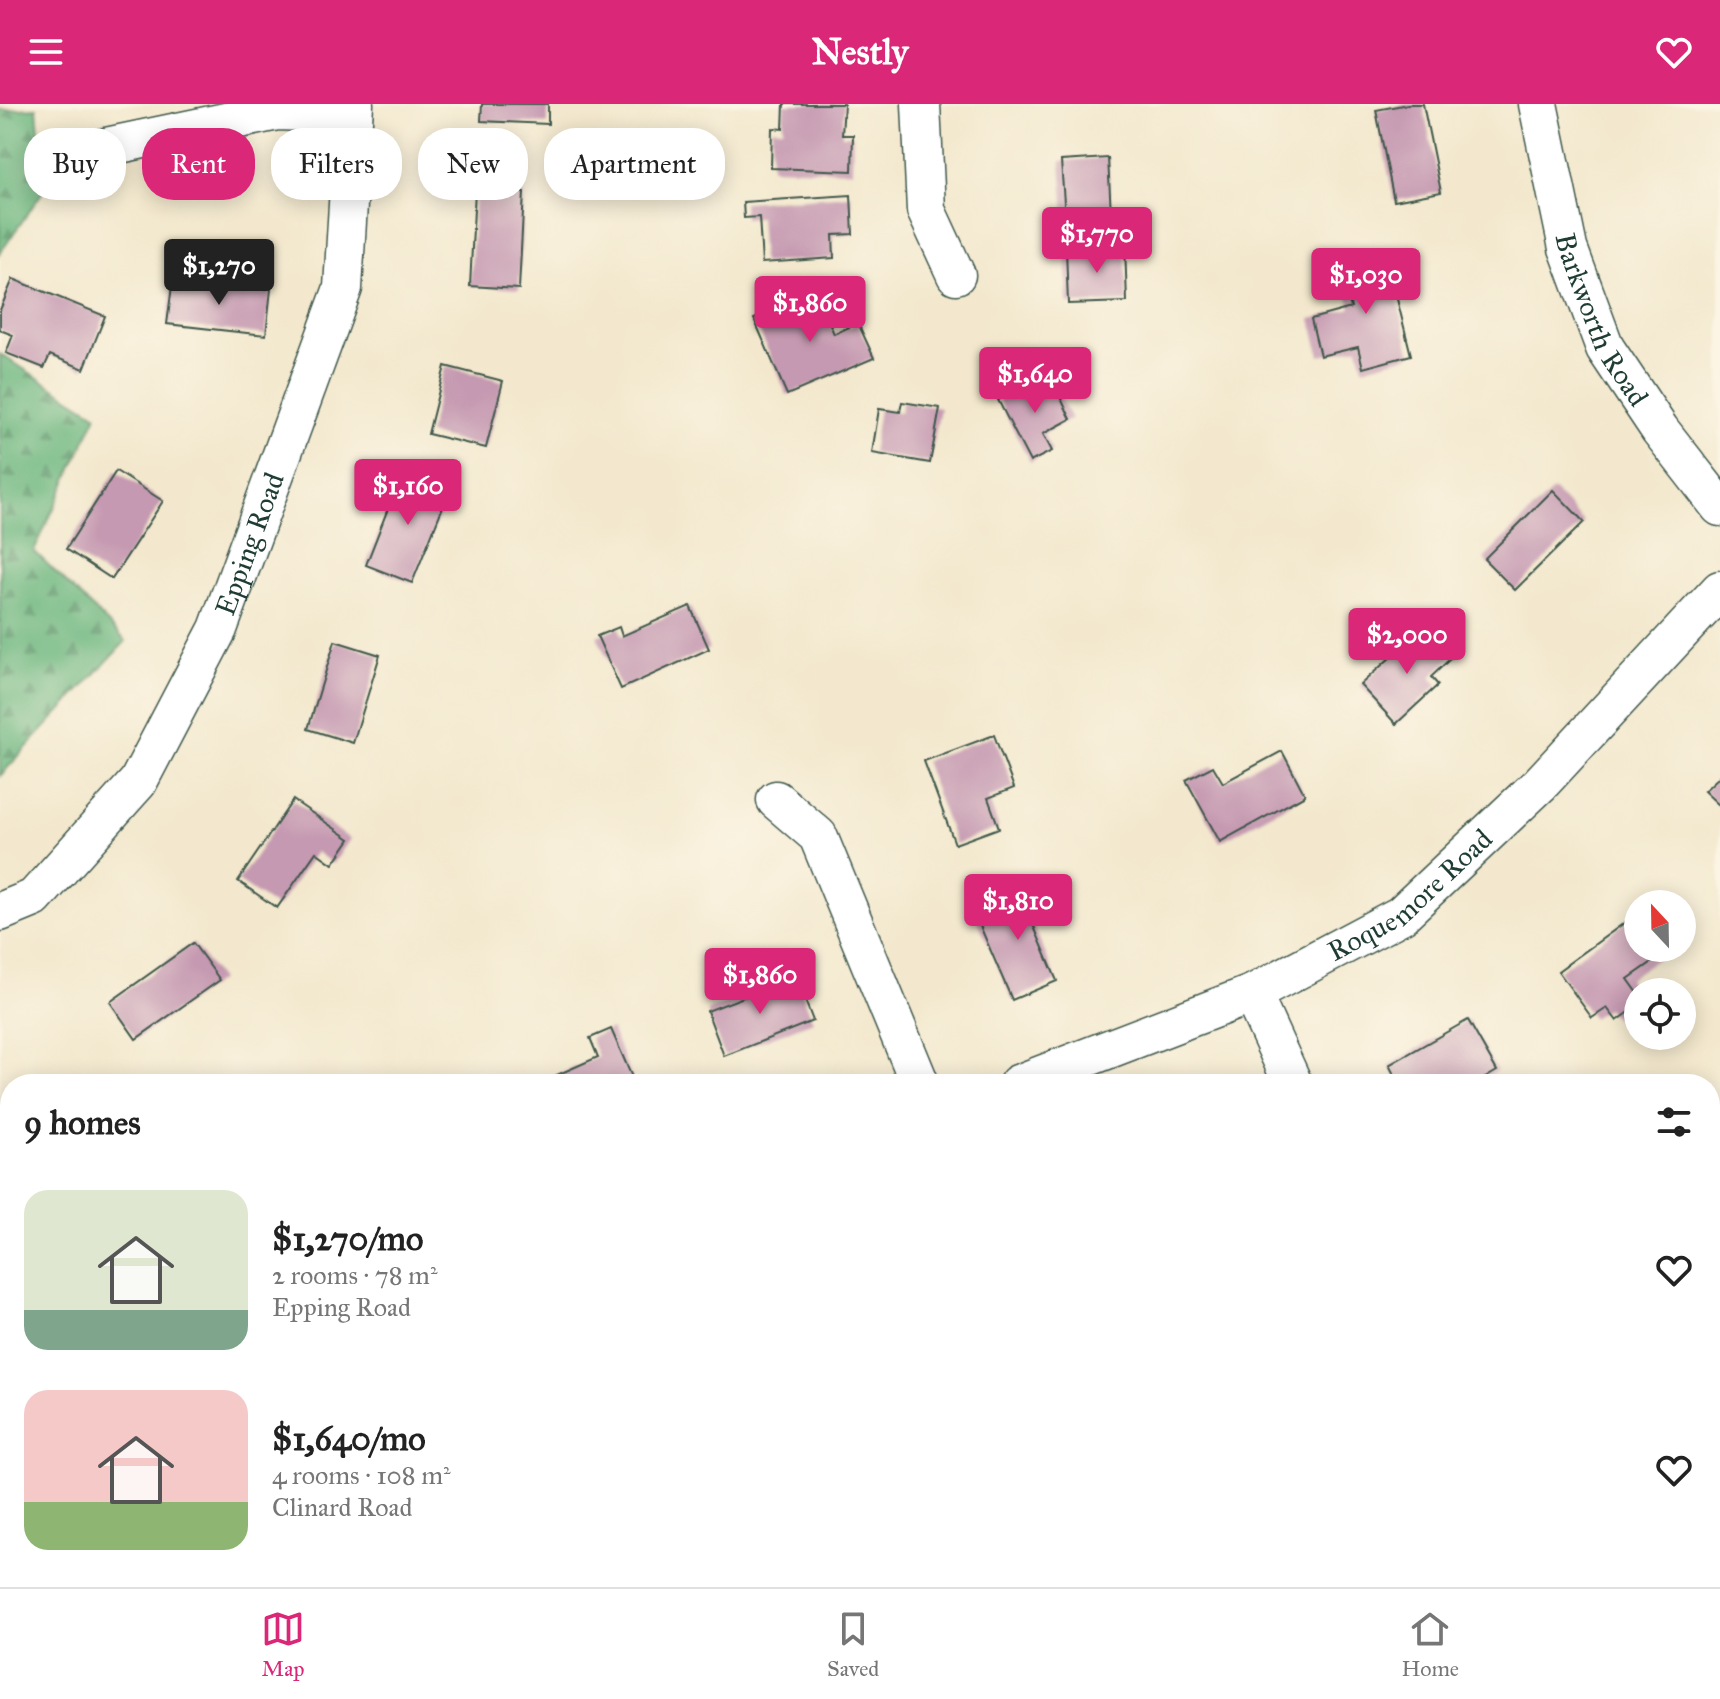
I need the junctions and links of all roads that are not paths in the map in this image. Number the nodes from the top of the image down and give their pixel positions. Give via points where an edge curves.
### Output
1 (921, 104) edge
2 (1538, 104) edge
3 (353, 109) edge
4 (126, 143) edge
5 (956, 275) dead end
6 (1720, 507) edge
7 (1720, 590) edge
8 (776, 800) dead end
9 (0, 912) edge
10 (1252, 994) junction
11 (916, 1074) edge
12 (1044, 1074) edge
13 (1288, 1074) edge

1 - 5 street via 926,210
2 - 6 street, Barkworth Road via 1568,248 1605,348
3 - 4 street via 278,111
3 - 9 street, Epping Road via 343,288 218,629 138,782 34,898
7 - 10 street, Roquemore Road via 1540,784 1401,915
8 - 11 street via 818,836
10 - 12 street, Roquemore Road
10 - 13 street

